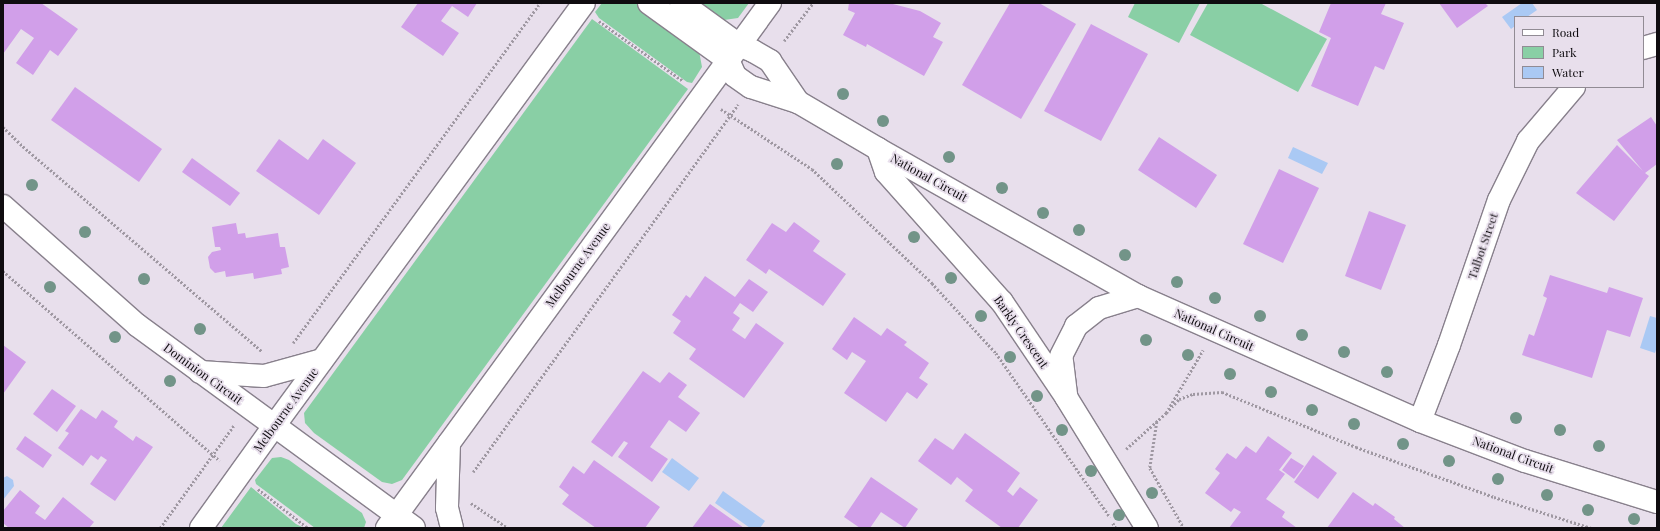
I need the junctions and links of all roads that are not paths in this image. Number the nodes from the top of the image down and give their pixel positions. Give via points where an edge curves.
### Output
1 (649, 3) edge
2 (681, 3) edge
3 (770, 3) edge
4 (582, 5) edge
5 (1657, 44) edge
6 (1644, 48) edge
7 (734, 52) junction
8 (1573, 88) edge
9 (798, 102) junction
10 (878, 149) junction
11 (3, 206) edge
12 (1138, 296) junction
13 (322, 360) junction
14 (200, 372) junction
15 (1066, 397) junction
16 (1420, 421) junction
17 (274, 426) junction
18 (449, 443) junction
19 (1657, 502) edge
20 (392, 521) edge
21 (201, 528) edge
22 (414, 528) edge
23 (452, 528) edge
24 (1147, 528) edge

1 - 7 street, National Circuit
2 - 7 street, National Circuit
3 - 7 street, Melbourne Avenue
4 - 13 street, Melbourne Avenue
5 - 6 street
7 - 9 street, National Circuit via 753,50 770,61
7 - 9 street, National Circuit via 735,76 751,87
7 - 18 street, Melbourne Avenue
8 - 16 street, Talbot Street via 1528,142 1499,200
9 - 10 street, National Circuit
10 - 12 street, National Circuit
10 - 15 street, Barkly Crescent via 886,172 1002,302
11 - 14 street, Dominion Circuit via 137,325
12 - 15 street via 1099,308 1076,326 1061,356
12 - 16 street, National Circuit
13 - 14 street via 273,370
13 - 17 street, Melbourne Avenue
14 - 17 street, Dominion Circuit
15 - 24 street, Barkly Crescent
16 - 19 street, National Circuit via 1525,461
17 - 20 street, Dominion Circuit
17 - 21 street, Melbourne Avenue
18 - 20 street, Melbourne Avenue
18 - 23 street via 447,508
20 - 22 street, Dominion Circuit

